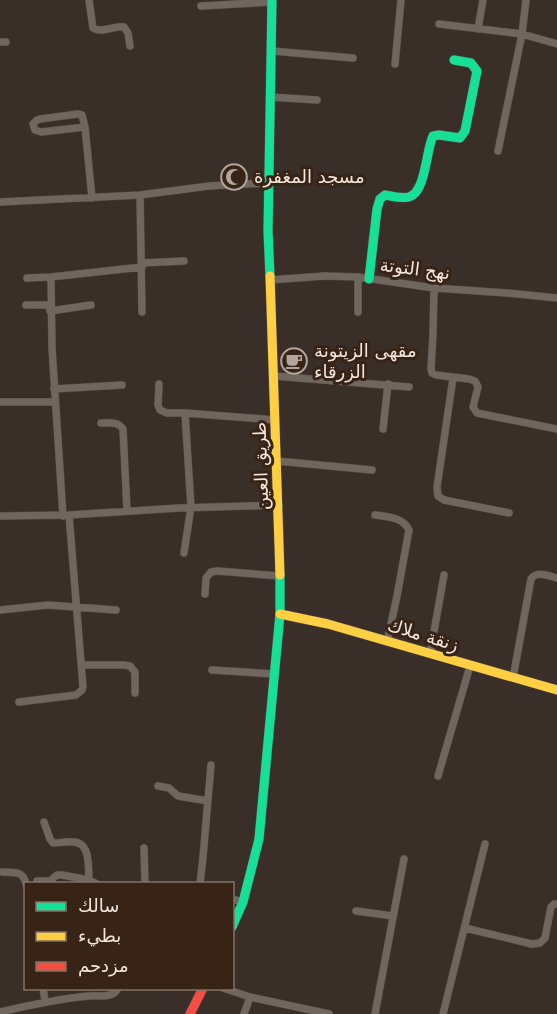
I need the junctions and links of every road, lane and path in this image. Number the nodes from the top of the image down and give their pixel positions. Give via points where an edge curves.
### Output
1 (89, 0) edge
2 (401, 0) edge
3 (483, 0) edge
4 (526, 0) edge
5 (272, 1) edge
6 (201, 6) dead end
7 (439, 24) dead end
8 (478, 29) junction
9 (522, 34) junction
10 (557, 44) edge
11 (130, 46) dead end
12 (272, 51) junction
13 (353, 58) dead end
14 (454, 60) dead end
15 (395, 64) dead end
16 (270, 96) junction
17 (317, 100) dead end
18 (85, 127) junction
19 (498, 152) dead end
20 (268, 183) junction
21 (141, 195) junction
22 (92, 198) junction
23 (0, 202) edge
24 (184, 261) dead end
25 (142, 265) junction
26 (51, 277) junction
27 (358, 277) junction
28 (27, 278) dead end
29 (369, 279) junction
30 (269, 280) junction
31 (434, 288) junction
32 (557, 298) edge
33 (26, 305) dead end
34 (91, 305) dead end
35 (50, 308) junction
36 (142, 312) dead end
37 (358, 312) dead end
38 (274, 376) junction
39 (453, 378) junction
40 (159, 384) dead end
41 (388, 384) junction
42 (122, 385) dead end
43 (409, 387) dead end
44 (54, 389) junction
45 (0, 402) edge
46 (55, 402) junction
47 (185, 413) junction
48 (275, 420) junction
49 (101, 423) dead end
50 (383, 429) dead end
51 (557, 429) edge
52 (278, 461) junction
53 (372, 470) dead end
54 (279, 505) junction
55 (191, 507) junction
56 (127, 511) junction
57 (509, 513) dead end
58 (375, 515) dead end
59 (0, 516) edge
60 (66, 516) junction
61 (184, 553) dead end
62 (444, 575) dead end
63 (280, 576) junction
64 (557, 578) edge
65 (205, 594) dead end
66 (76, 607) junction
67 (0, 610) edge
68 (116, 610) dead end
69 (280, 614) junction
70 (387, 642) junction
71 (430, 654) junction
72 (82, 666) junction
73 (470, 666) junction
74 (212, 670) dead end
75 (275, 674) junction
76 (513, 678) junction
77 (557, 690) edge
78 (135, 693) dead end
79 (19, 702) dead end
80 (211, 765) dead end
81 (438, 776) dead end
82 (158, 786) dead end
83 (208, 801) junction
84 (44, 822) dead end
85 (485, 844) dead end
86 (144, 848) dead end
87 (404, 860) dead end
88 (2, 872) dead end
89 (89, 880) junction
90 (37, 881) dead end
91 (25, 882) edge
92 (93, 882) edge
93 (144, 882) edge
94 (200, 882) edge
95 (234, 900) edge
96 (243, 902) junction
97 (557, 904) edge
98 (356, 911) dead end
99 (393, 916) junction
100 (234, 922) edge
101 (465, 928) junction
102 (43, 990) edge
103 (117, 990) edge
104 (202, 990) edge
105 (229, 990) edge
106 (250, 997) junction
107 (45, 1001) junction
108 (0, 1012) edge
109 (190, 1014) edge
110 (244, 1014) edge
111 (328, 1014) edge
112 (375, 1014) edge
113 (443, 1014) edge

1 - 11 street via 93,28 99,31 124,27
2 - 15 street
3 - 8 street
4 - 9 street
5 - 6 street
5 - 12 main road, طريق العين
7 - 8 street
8 - 9 street
9 - 10 street
9 - 19 street
12 - 13 street
12 - 16 main road, طريق العين
14 - 29 main road via 470,62 477,71 465,131 460,138 433,136 418,189 412,196 385,195 380,199
16 - 17 street
16 - 20 main road, طريق العين
18 - 18 street via 41,132 33,124 40,119 78,114
18 - 22 street
20 - 21 street
20 - 30 main road, طريق العين
21 - 22 street
21 - 25 street
22 - 23 street
24 - 25 street
25 - 26 street
25 - 36 street
26 - 28 street
26 - 35 street
27 - 29 street, نهج التوتة
27 - 30 street, نهج التوتة
27 - 37 street
29 - 31 street, نهج التوتة
30 - 38 main road, طريق العين
31 - 32 street, نهج التوتة
31 - 39 street via 431,371
33 - 35 street
34 - 35 street
35 - 44 street
38 - 41 street
38 - 48 main road, طريق العين
39 - 51 street via 476,382 473,407 477,413
39 - 57 street via 438,496
40 - 47 street via 161,411
41 - 43 street
41 - 50 street
42 - 44 street
44 - 46 street
45 - 46 street
46 - 60 street
47 - 48 street
47 - 55 street
48 - 52 main road, طريق العين
49 - 56 street via 117,423 123,429
52 - 53 street
52 - 54 main road, طريق العين
54 - 55 street
54 - 63 main road, طريق العين
55 - 56 street
55 - 61 street
56 - 60 street
58 - 70 street via 406,523 409,530
59 - 60 street
60 - 66 street
62 - 71 street
63 - 65 street via 211,572 206,578
63 - 69 main road, طريق العين
64 - 76 street via 536,574 531,579
66 - 67 street via 42,605
66 - 68 street
66 - 72 street
69 - 70 main road, زنقة ملاك
69 - 75 main road, طريق العين
70 - 71 main road, زنقة ملاك
71 - 73 main road, زنقة ملاك
72 - 78 street via 130,666 135,672
72 - 79 street via 83,687 79,693
73 - 76 main road, زنقة ملاك
73 - 81 street
74 - 75 street
75 - 96 main road, طريق العين via 259,839
76 - 77 main road, زنقة ملاك
80 - 83 street
82 - 83 street
83 - 94 street
84 - 89 street via 53,843 75,842 84,847
85 - 101 street
86 - 93 street
87 - 99 street
88 - 91 street via 20,873
89 - 90 street via 59,874
89 - 92 street
95 - 96 street
96 - 100 main road, طريق العين
97 - 101 street via 551,907 545,938 540,944
98 - 99 street
99 - 112 street
101 - 113 street
102 - 107 street
103 - 107 street via 112,995
104 - 109 main road
105 - 106 street
106 - 110 street
106 - 111 street
107 - 108 street

